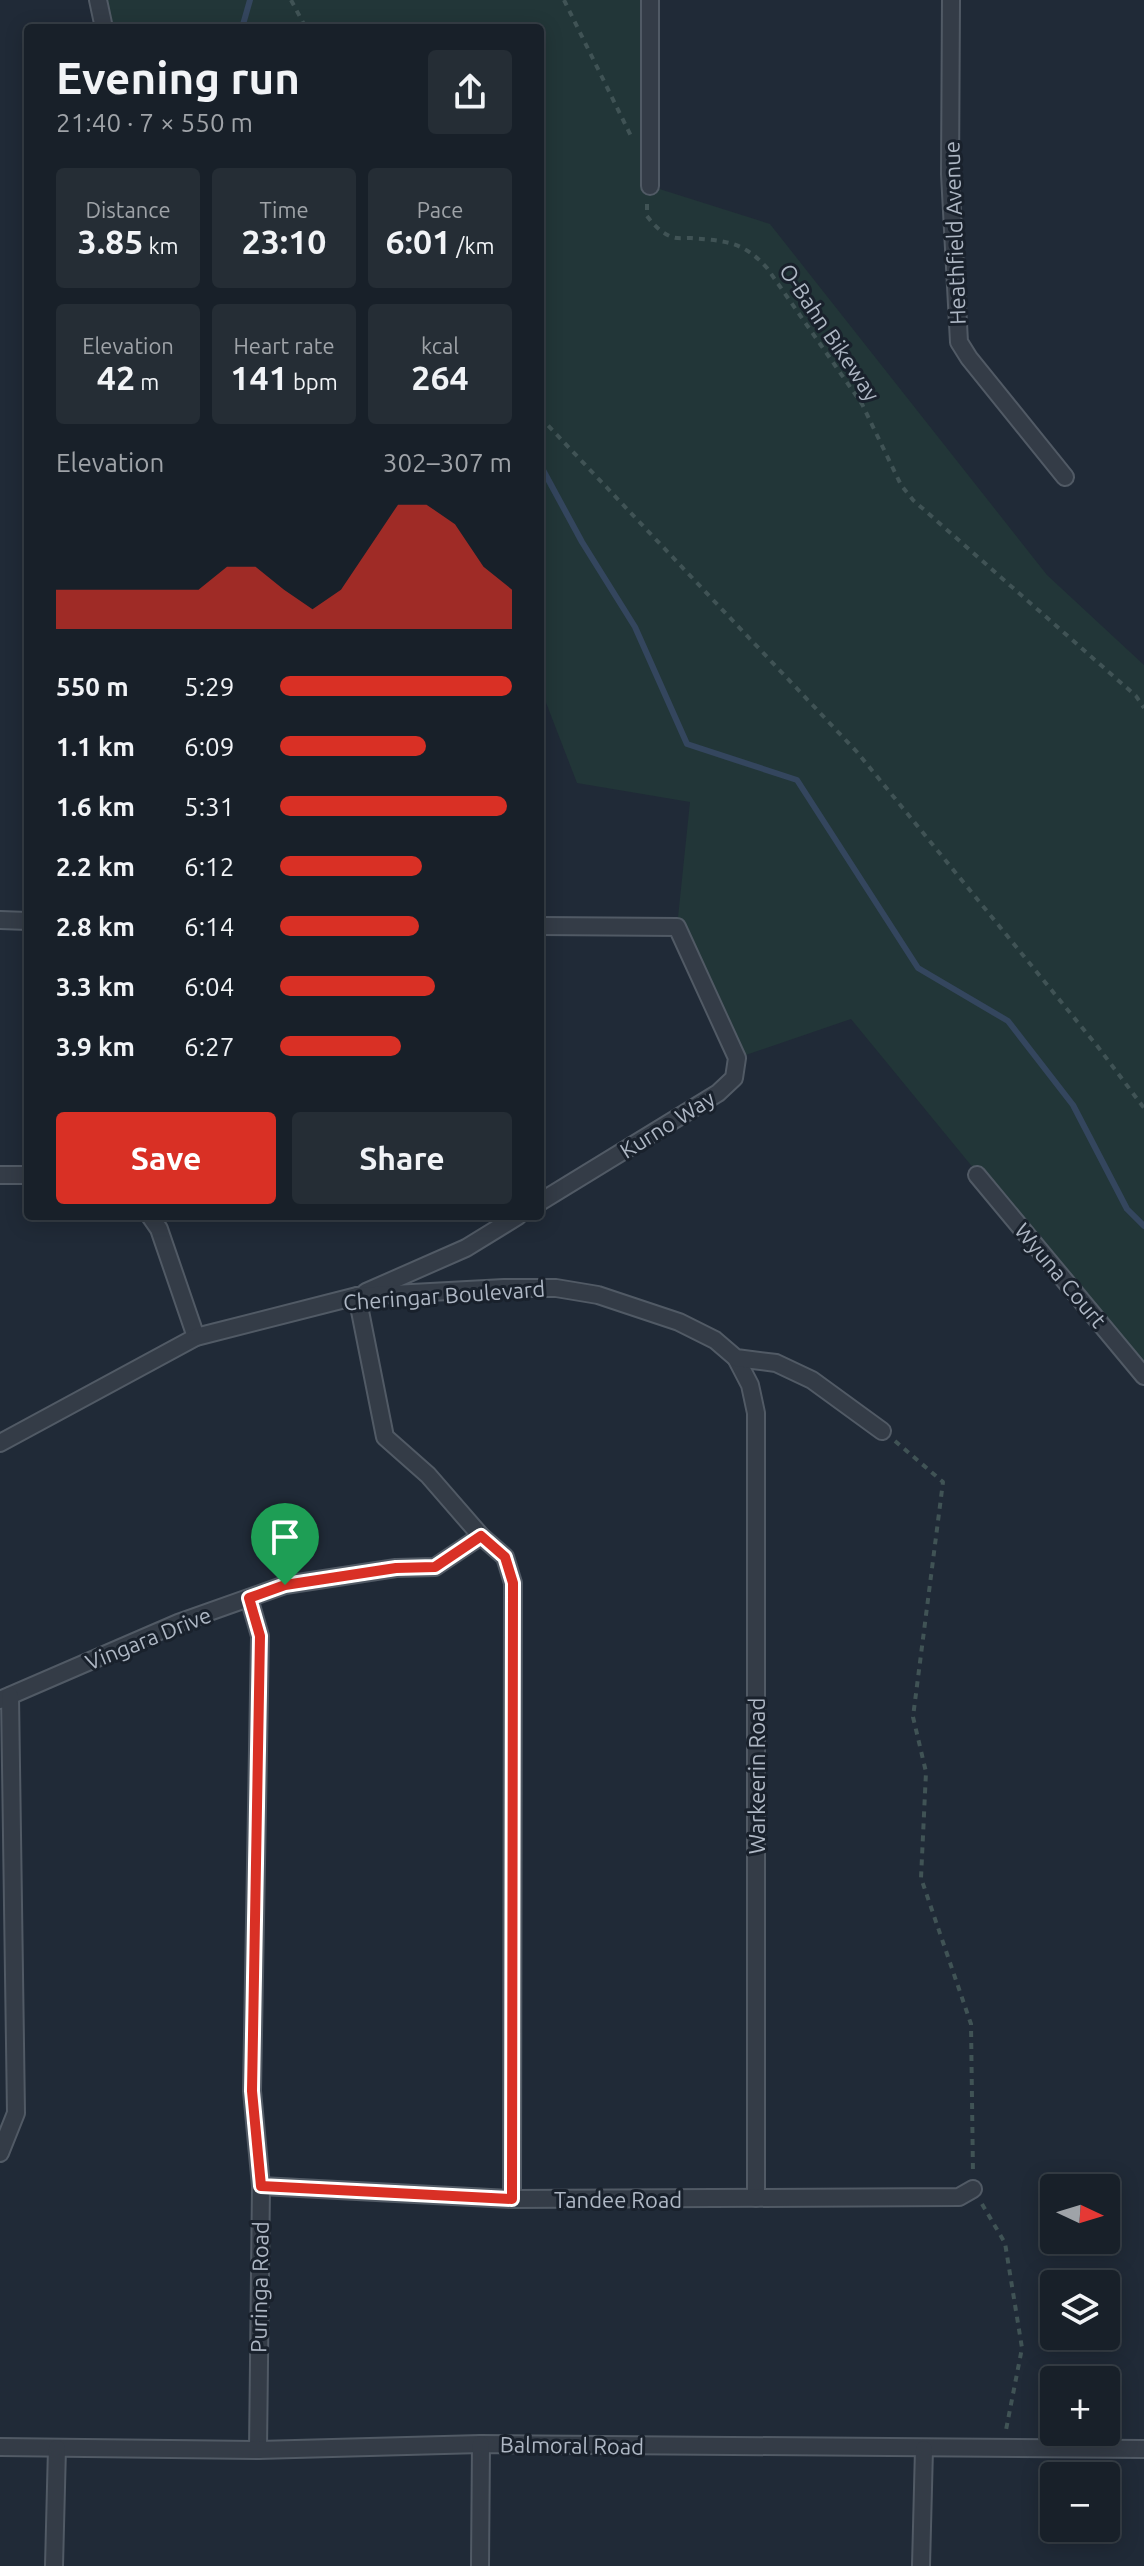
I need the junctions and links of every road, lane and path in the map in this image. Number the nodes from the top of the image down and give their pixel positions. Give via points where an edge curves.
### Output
1 (98, 0) edge
2 (291, 0) edge
3 (564, 0) edge
4 (650, 0) edge
5 (951, 0) edge
6 (103, 24) edge
7 (304, 24) edge
8 (635, 145) dead end
9 (650, 186) joint
10 (544, 421) edge
11 (1065, 477) dead end
12 (1144, 708) edge
13 (0, 920) edge
14 (24, 921) edge
15 (544, 926) edge
16 (1144, 1108) edge
17 (0, 1175) edge
18 (24, 1175) edge
19 (977, 1175) dead end
20 (544, 1200) edge
21 (153, 1220) edge
22 (512, 1220) edge
23 (357, 1296) junction
24 (196, 1337) junction
25 (736, 1358) junction
26 (1144, 1376) edge
27 (882, 1431) joint
28 (0, 1443) edge
29 (481, 1536) junction
30 (249, 1598) junction
31 (5, 1698) edge
32 (0, 2153) edge
33 (261, 2186) junction
34 (973, 2189) junction
35 (756, 2198) junction
36 (512, 2199) junction
37 (481, 2444) junction
38 (0, 2447) edge
39 (57, 2448) junction
40 (924, 2449) junction
41 (1005, 2449) junction
42 (1144, 2449) edge
43 (258, 2450) junction
44 (54, 2566) edge
45 (480, 2566) edge
46 (921, 2566) edge

1 - 6 street
2 - 7 path
3 - 8 path
4 - 9 street
5 - 11 street, Heathfield Avenue via 950,174 959,342
9 - 12 path, O-Bahn Bikeway via 647,216 671,237 724,241 755,255 862,404 913,500
10 - 16 path via 857,752
13 - 14 street
15 - 20 street, Kurno Way via 677,927 737,1058 734,1078 718,1093
17 - 18 street
19 - 26 street, Wyuna Court
21 - 24 street
22 - 23 street via 466,1248
23 - 24 street, Cheringar Boulevard
23 - 25 street, Cheringar Boulevard via 556,1288 598,1295 679,1322 715,1340
23 - 29 street via 385,1437 428,1475
24 - 28 street, Cheringar Boulevard
25 - 27 street, Cheringar Boulevard via 776,1363 812,1380
25 - 35 street, Warkeerin Road via 756,1413
27 - 34 path via 943,1482 913,1717 926,1772 921,1878 971,2024
29 - 30 street, Vingara Drive via 435,1567 285,1585
29 - 36 street via 505,1557 513,1583
30 - 31 street, Vingara Drive
30 - 33 street, Puringa Road via 260,1636 252,2091
31 - 32 street via 16,2113
33 - 36 street, Tandee Road
33 - 43 street, Puringa Road
34 - 35 street, Tandee Road via 959,2197
34 - 41 path via 1005,2243 1022,2348
35 - 36 street, Tandee Road
37 - 40 street, Balmoral Road
37 - 43 street, Balmoral Road
37 - 45 street
38 - 39 street, Balmoral Road
39 - 43 street, Balmoral Road
39 - 44 street
40 - 41 street, Balmoral Road
40 - 46 street
41 - 42 street, Balmoral Road

